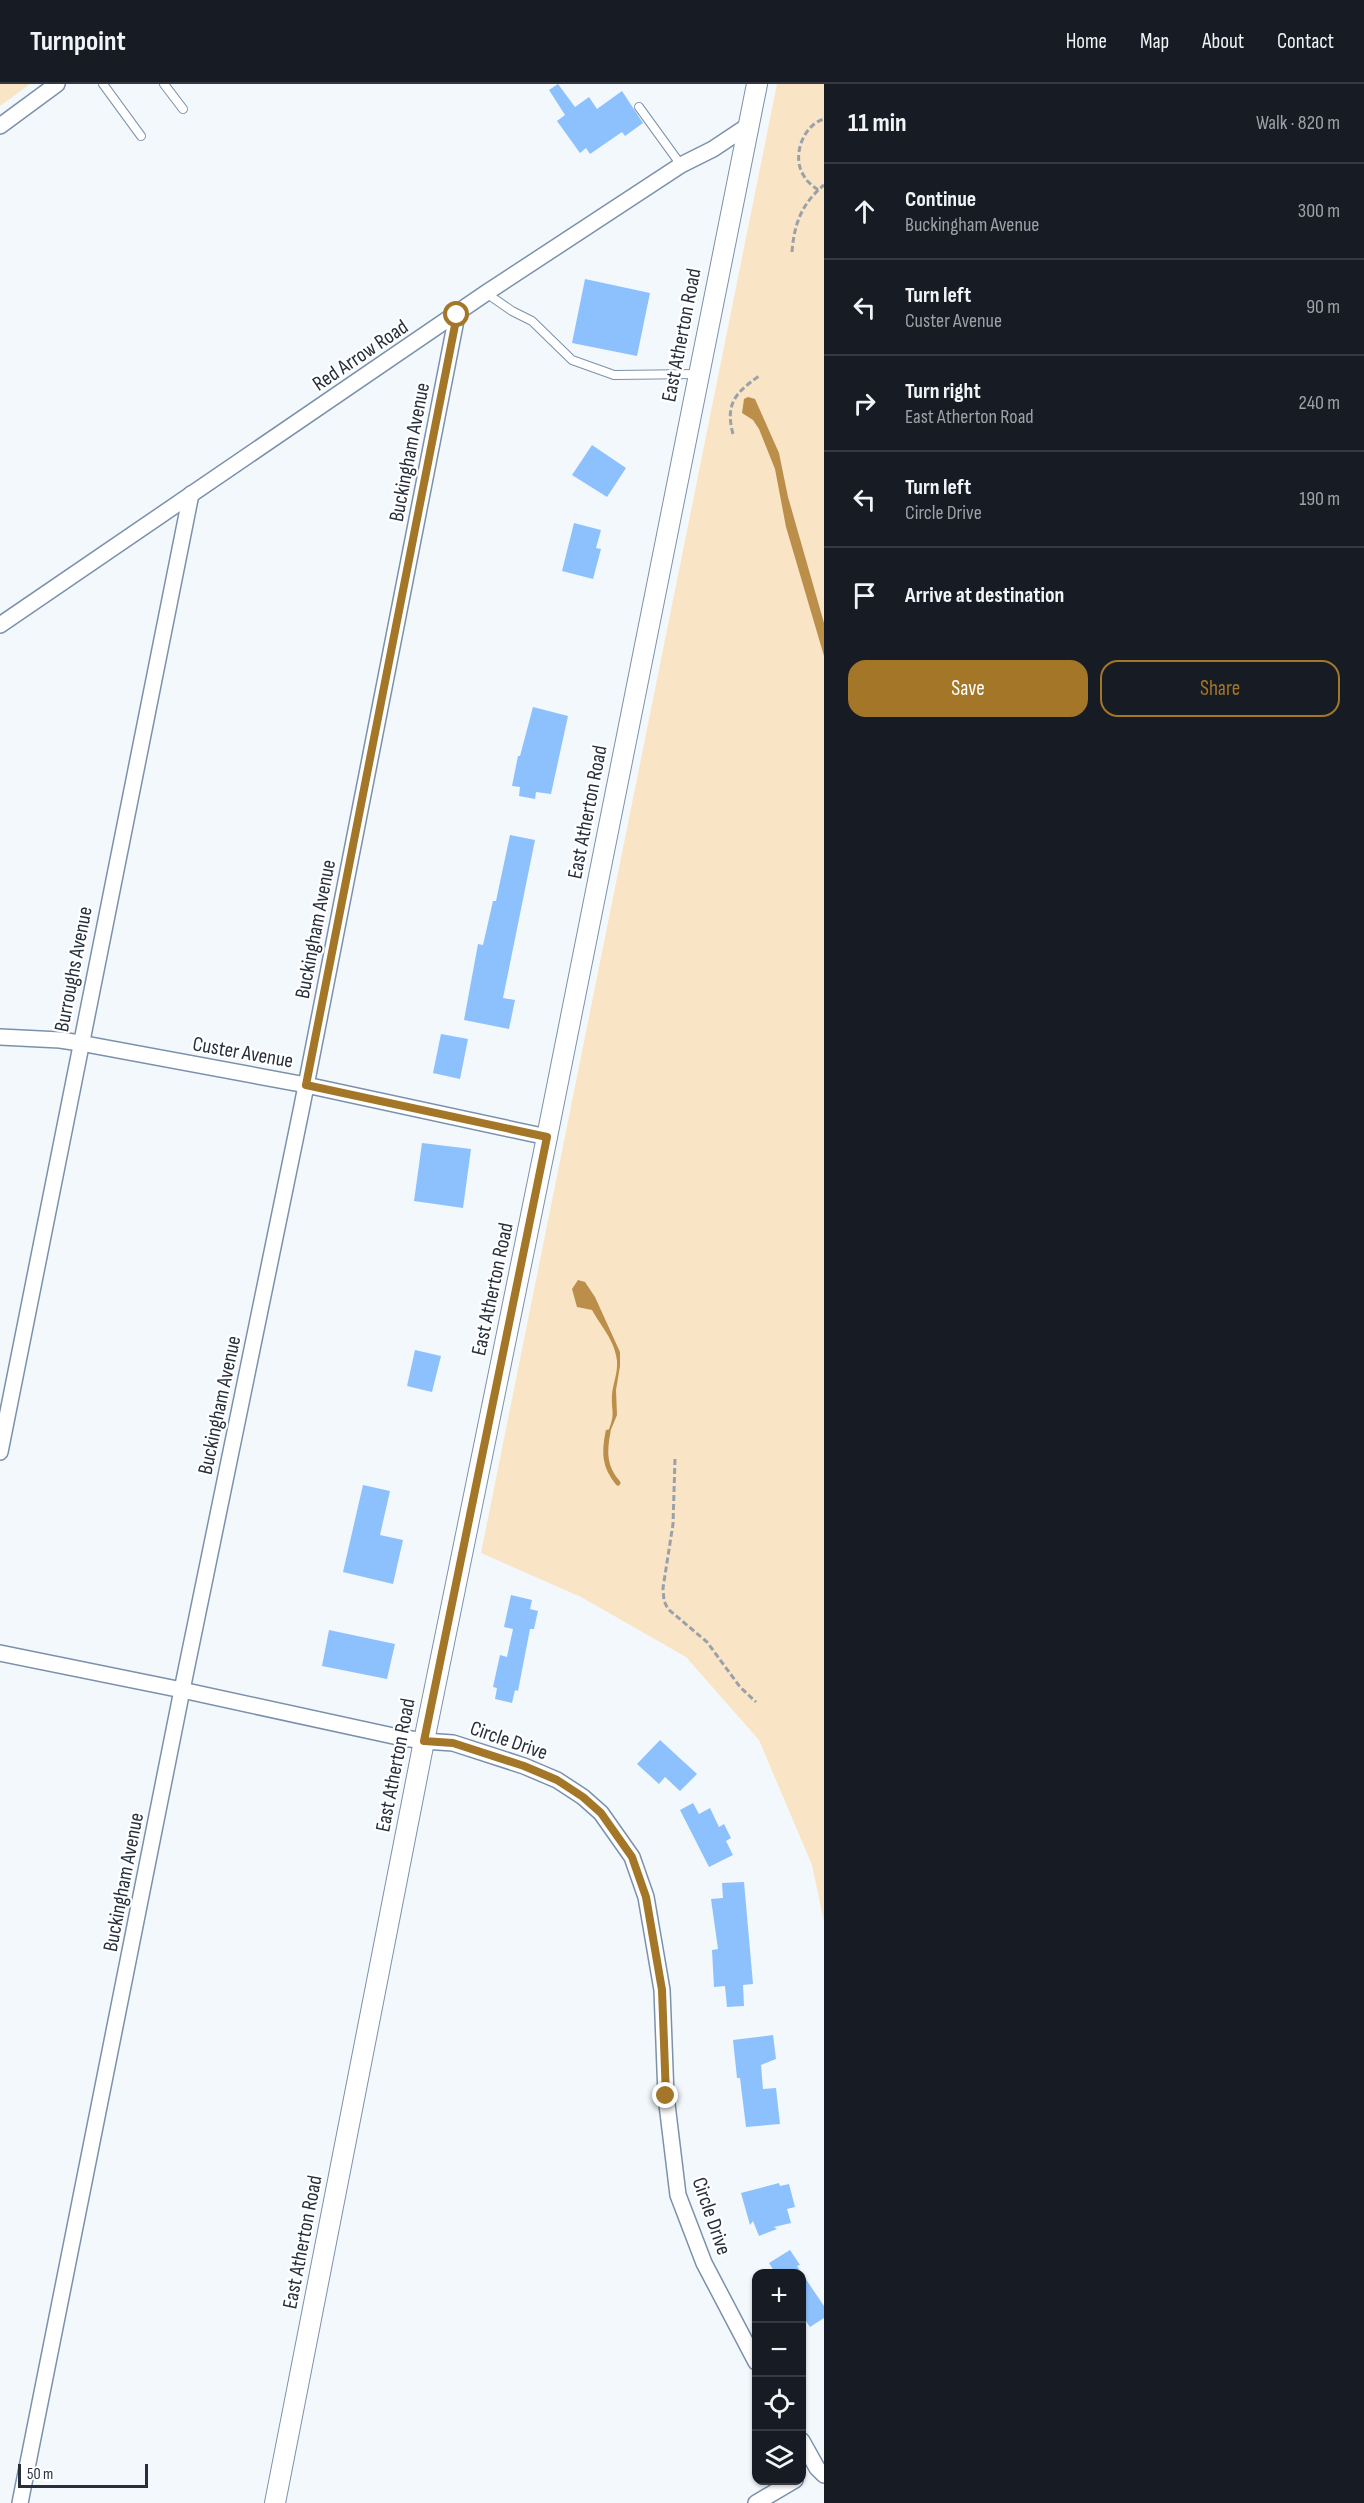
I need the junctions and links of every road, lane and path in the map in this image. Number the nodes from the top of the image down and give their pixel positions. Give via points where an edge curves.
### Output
1 (57, 84) edge
2 (103, 84) edge
3 (164, 84) edge
4 (757, 84) edge
5 (639, 107) dead end
6 (183, 109) dead end
7 (824, 119) edge
8 (749, 125) junction
9 (0, 126) edge
10 (141, 136) dead end
11 (681, 165) junction
12 (824, 185) edge
13 (818, 190) junction
14 (792, 252) dead end
15 (486, 293) junction
16 (457, 315) junction
17 (698, 374) junction
18 (759, 376) dead end
19 (733, 434) dead end
20 (190, 494) junction
21 (0, 626) edge
22 (0, 1037) edge
23 (80, 1043) junction
24 (306, 1085) junction
25 (547, 1137) junction
26 (0, 1452) edge
27 (675, 1459) dead end
28 (0, 1653) edge
29 (182, 1690) junction
30 (756, 1702) dead end
31 (424, 1741) junction
32 (752, 2354) edge
33 (806, 2449) edge
34 (820, 2471) edge
35 (789, 2485) edge
36 (761, 2502) edge
37 (20, 2503) edge
38 (275, 2503) edge

1 - 9 street
2 - 10 lane
3 - 6 lane
4 - 8 street, East Atherton Road
5 - 11 lane
7 - 13 path via 808,131 798,154 803,176
8 - 11 street, Red Arrow Road
8 - 17 street, East Atherton Road
11 - 15 street, Red Arrow Road
12 - 13 path
13 - 14 path via 799,217
15 - 16 street, Red Arrow Road
15 - 17 lane via 532,321 572,360 614,375
16 - 20 street, Red Arrow Road
16 - 24 street, Buckingham Avenue
17 - 25 street, East Atherton Road
18 - 19 path via 739,391 731,404 729,420
20 - 21 street, Red Arrow Road
20 - 23 street, Burroughs Avenue
22 - 23 street, Custer Avenue
23 - 24 street, Custer Avenue
23 - 26 street, Burroughs Avenue
24 - 25 street, Custer Avenue
24 - 29 street, Buckingham Avenue
25 - 31 street, East Atherton Road
27 - 30 path via 673,1524 664,1601 675,1616 707,1642
28 - 29 street, Circle Drive
29 - 31 street, Circle Drive
29 - 37 street, Buckingham Avenue
31 - 32 street, Circle Drive via 453,1743 557,1780 601,1813 632,1857 646,1897 662,1990 666,2096 678,2195 704,2263
31 - 38 street, East Atherton Road
33 - 34 street
35 - 36 street

